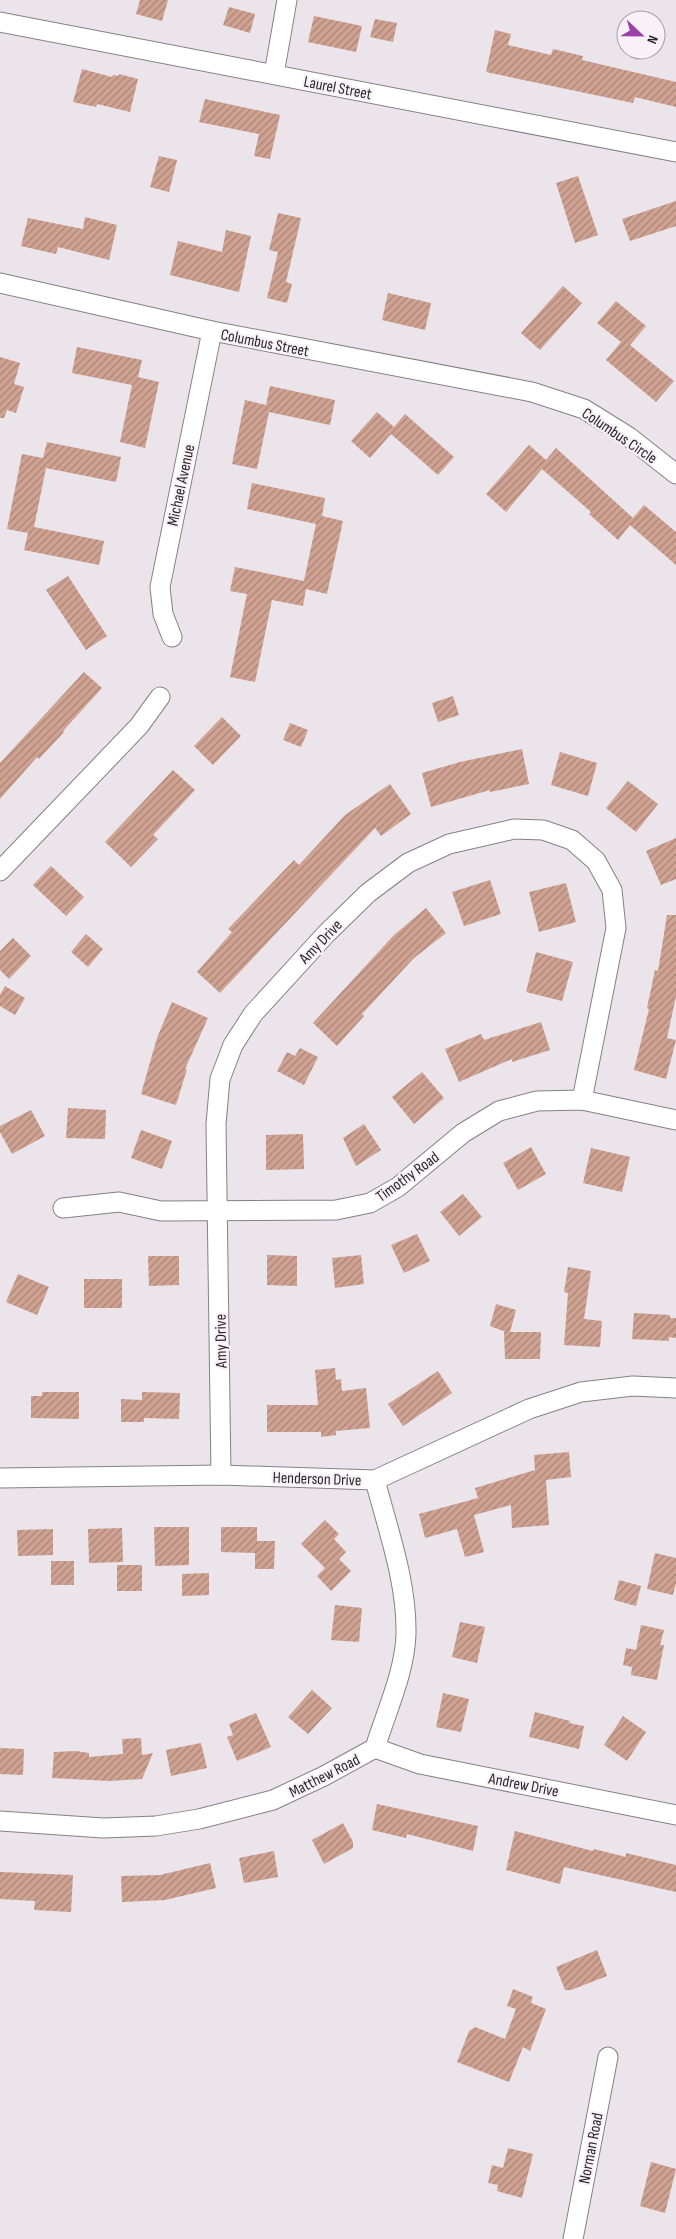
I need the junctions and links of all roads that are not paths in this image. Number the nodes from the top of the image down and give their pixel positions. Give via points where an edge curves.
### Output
1 (287, 0) edge
2 (0, 22) edge
3 (274, 74) junction
4 (676, 152) edge
5 (0, 283) edge
6 (212, 331) junction
7 (532, 392) joint
8 (676, 474) edge
9 (172, 637) dead end
10 (160, 697) dead end
11 (0, 871) edge
12 (582, 1100) junction
13 (676, 1120) edge
14 (63, 1208) dead end
15 (218, 1210) junction
16 (676, 1388) edge
17 (221, 1474) junction
18 (0, 1478) edge
19 (375, 1480) junction
20 (374, 1748) junction
21 (676, 1815) edge
22 (0, 1822) edge
23 (608, 2057) dead end
24 (573, 2239) edge

1 - 3 street
2 - 3 street, Laurel Street
3 - 4 street, Laurel Street
5 - 6 street, Columbus Street
6 - 7 street, Columbus Street
6 - 9 street, Michael Avenue via 160,588 163,614
7 - 8 street, Columbus Circle via 584,409 629,437
10 - 11 street via 139,726
12 - 13 street, Timothy Road
12 - 15 street, Timothy Road via 537,1101 499,1111 463,1132 398,1187 370,1203 336,1210
12 - 15 street, Amy Drive via 616,928 612,890 596,861 572,840 543,830 514,829 449,844 408,863 368,893 253,1014 233,1045 220,1079 218,1097
14 - 15 street, Timothy Road via 119,1202 161,1211
15 - 17 street, Amy Drive
16 - 19 street, Henderson Drive via 632,1386 581,1392 528,1410
17 - 18 street, Henderson Drive
17 - 19 street, Henderson Drive
19 - 20 street, Matthew Road via 402,1586 406,1634 401,1666
20 - 21 street, Andrew Drive via 420,1764
20 - 22 street, Matthew Road via 273,1800 199,1819 156,1826 103,1828
23 - 24 street, Norman Road

